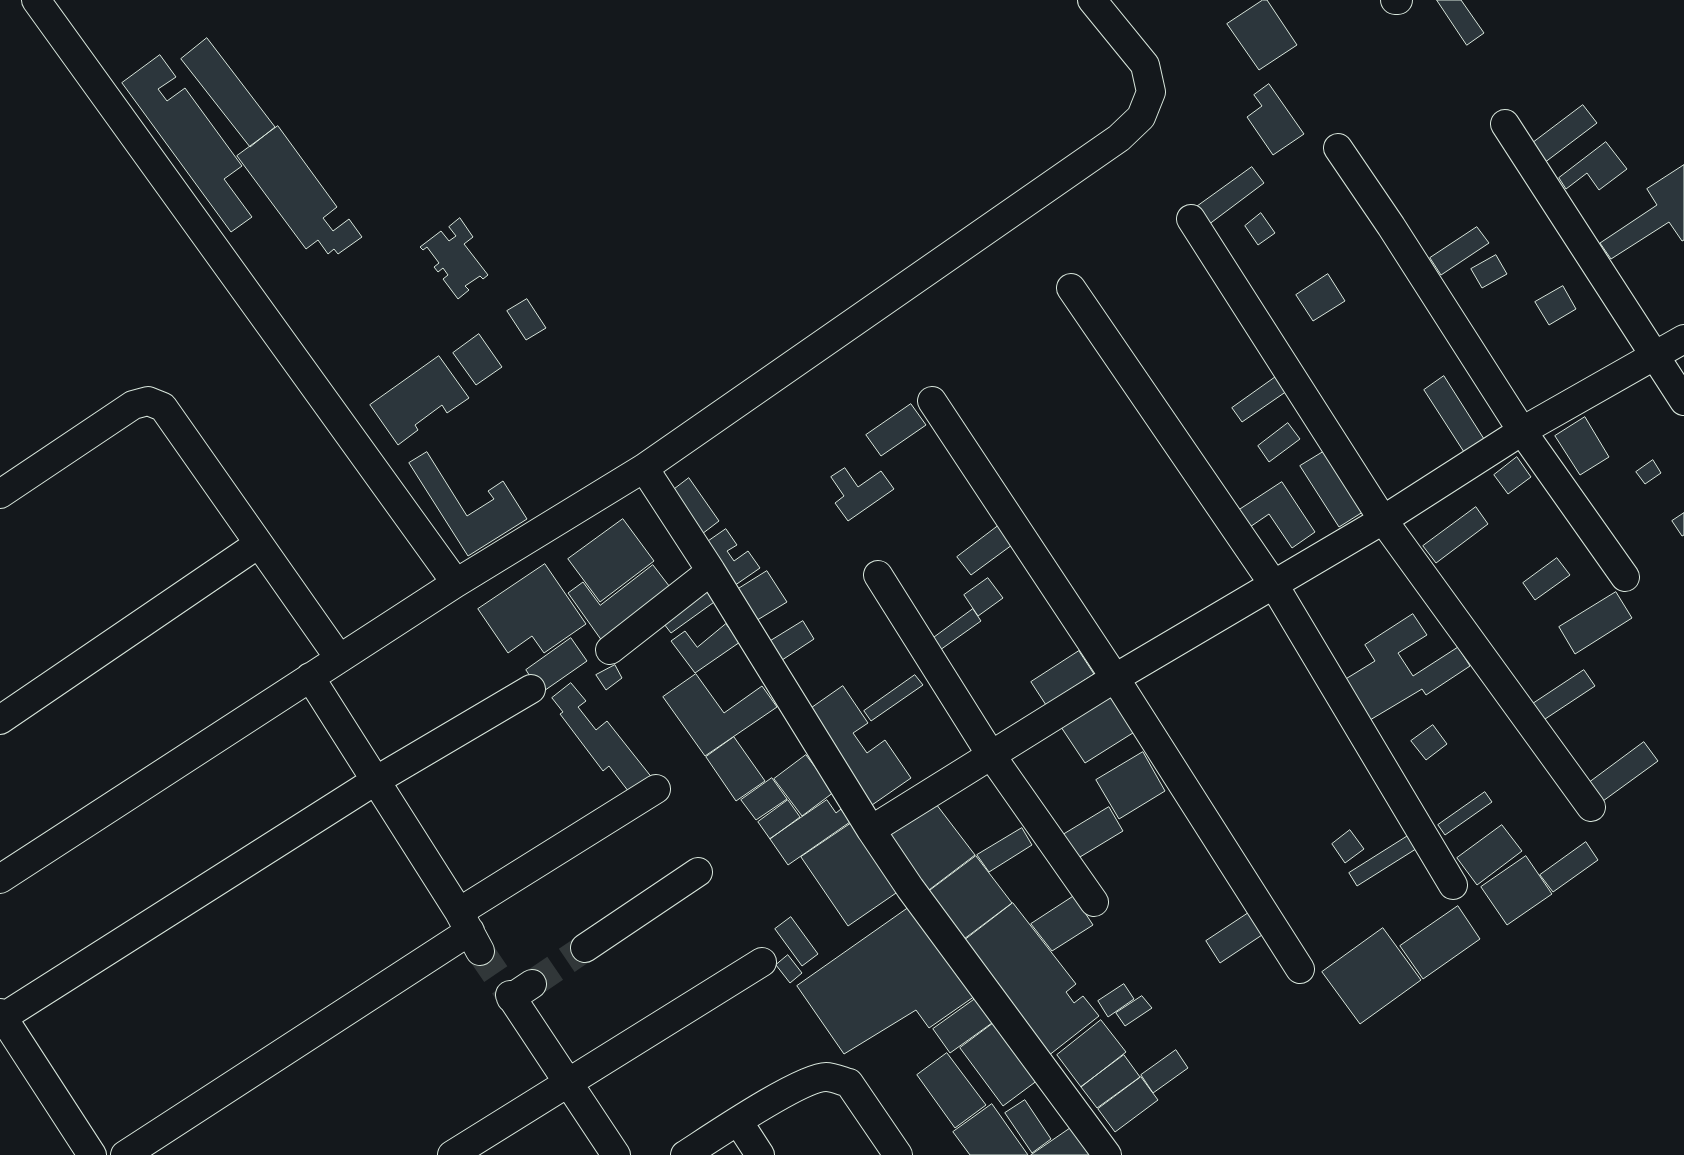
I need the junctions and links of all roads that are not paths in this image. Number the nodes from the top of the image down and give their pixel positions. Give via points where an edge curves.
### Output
1 (36, 0) edge
2 (1092, 0) edge
3 (1505, 124) dead end
4 (1338, 148) dead end
5 (1191, 220) dead end
6 (1071, 288) dead end
7 (1684, 339) edge
8 (1654, 358) junction
9 (932, 400) dead end
10 (1684, 402) edge
11 (1522, 431) junction
12 (644, 468) junction
13 (0, 494) edge
14 (1383, 520) junction
15 (258, 544) junction
16 (711, 571) junction
17 (878, 574) dead end
18 (1625, 577) dead end
19 (456, 583) junction
20 (1274, 585) junction
21 (610, 650) dead end
22 (339, 658) junction
23 (310, 677) junction
24 (1115, 678) junction
25 (531, 689) dead end
26 (0, 720) edge
27 (992, 755) junction
28 (375, 781) junction
29 (656, 789) dead end
30 (1591, 807) dead end
31 (871, 830) junction
32 (698, 872) dead end
33 (0, 879) edge
34 (1453, 885) dead end
35 (1094, 902) dead end
36 (470, 931) junction
37 (585, 948) tunnel mouth
38 (762, 962) dead end
39 (1300, 969) dead end
40 (518, 992) tunnel mouth
41 (1, 1016) edge
42 (569, 1084) junction
43 (738, 1121) junction
44 (92, 1155) edge
45 (125, 1155) edge
46 (452, 1155) edge
47 (616, 1155) edge
48 (685, 1155) edge
49 (760, 1155) edge
50 (898, 1155) edge
51 (1107, 1155) edge

1 - 19 street
2 - 12 street via 1146,65 1151,92 1141,117 1119,138
3 - 8 street
4 - 11 street
5 - 14 street
6 - 20 street
7 - 8 street
8 - 10 street
8 - 11 street
9 - 24 street
11 - 14 street
11 - 18 street
12 - 16 street
12 - 19 street
13 - 15 street via 133,405 148,401 163,407
14 - 20 street
14 - 30 street
15 - 22 street
15 - 26 street
16 - 21 street
16 - 31 street
17 - 27 street
19 - 22 street
20 - 24 street
20 - 34 street
22 - 23 street
23 - 28 street
23 - 33 street
24 - 27 street
24 - 39 street
25 - 28 street
27 - 31 street
27 - 35 street
28 - 36 street
28 - 41 street
29 - 36 street
31 - 51 street via 910,888
32 - 37 street
36 - 45 street
38 - 42 street
40 - 42 street
41 - 44 street
42 - 46 street
42 - 47 street
43 - 48 street
43 - 49 street
43 - 50 street via 803,1084 826,1077 849,1083

